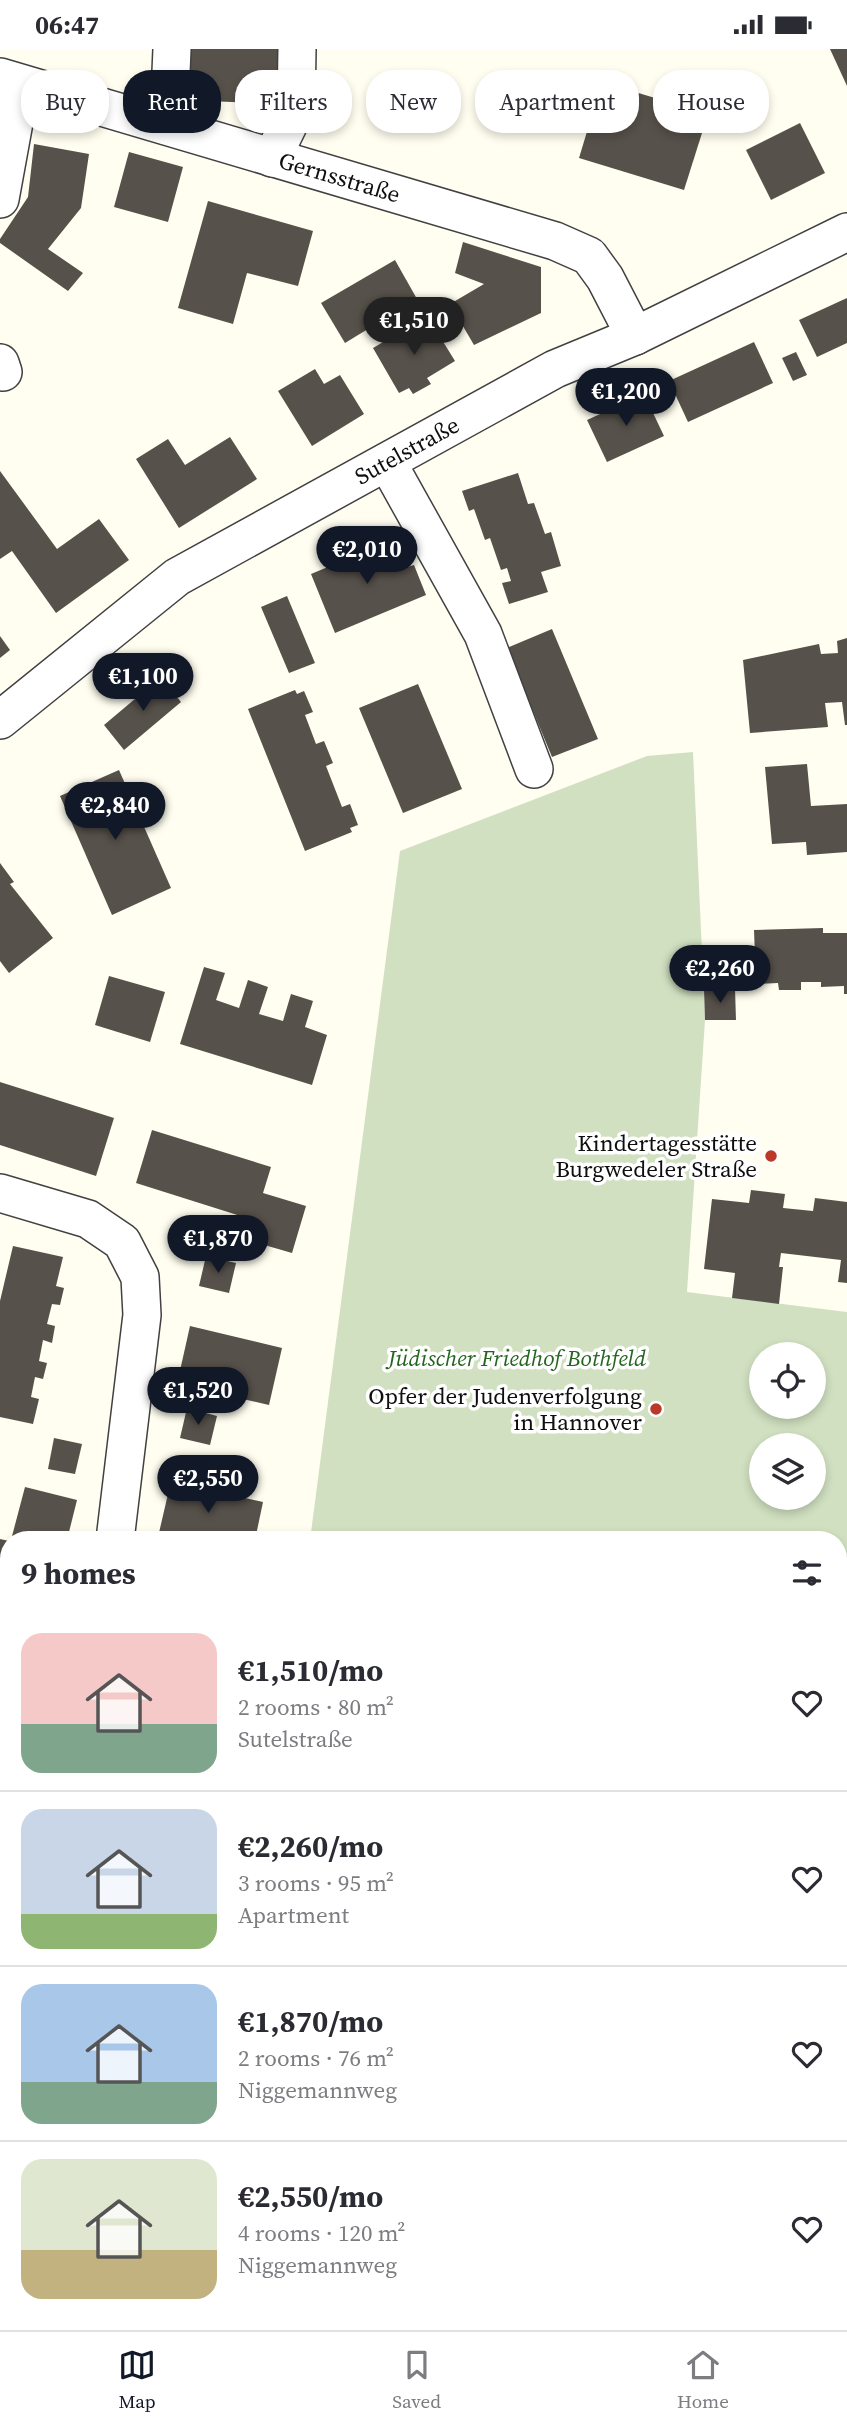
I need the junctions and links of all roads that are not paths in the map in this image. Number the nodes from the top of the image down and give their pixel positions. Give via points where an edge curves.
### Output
1 (172, 49) edge
2 (297, 49) edge
3 (171, 70) edge
4 (10, 80) edge
5 (123, 113) edge
6 (190, 133) edge
7 (272, 158) junction
8 (0, 199) edge
9 (847, 232) edge
10 (635, 336) junction
11 (387, 462) junction
12 (0, 720) edge
13 (534, 769) dead end
14 (0, 1193) edge
15 (116, 1531) edge

1 - 3 street
2 - 7 street via 296,109
4 - 5 street, Gernsstraße
4 - 8 street
6 - 7 street, Gernsstraße
7 - 10 street, Gernsstraße via 555,241 589,256 606,278
9 - 10 street, Sutelstraße
10 - 11 street, Sutelstraße via 555,369
11 - 12 street, Sutelstraße via 177,577
11 - 13 street via 483,634
14 - 15 street via 88,1219 122,1242 139,1277 142,1315

